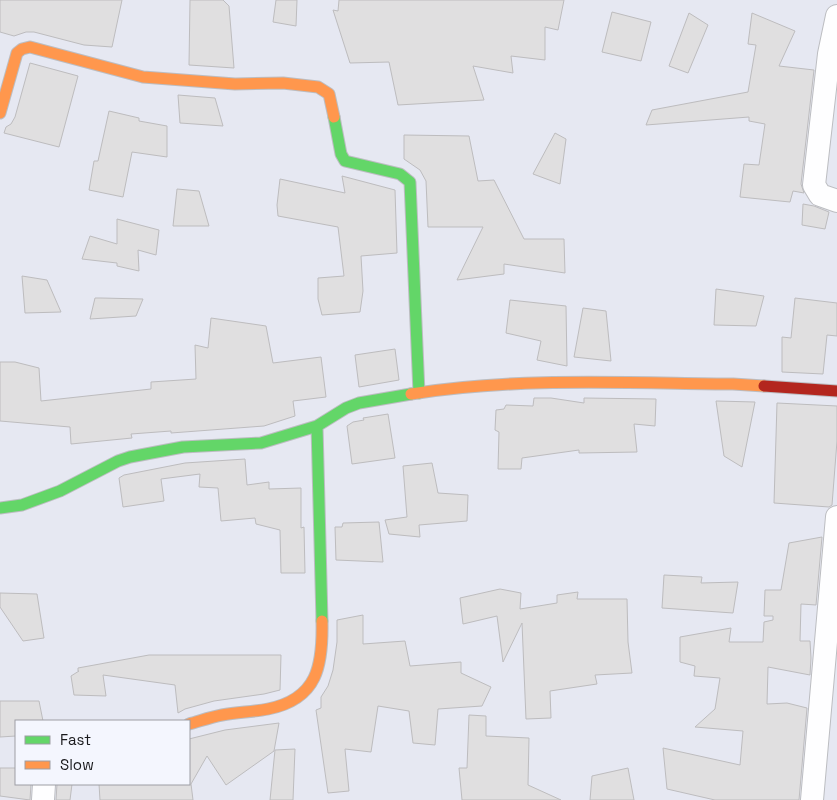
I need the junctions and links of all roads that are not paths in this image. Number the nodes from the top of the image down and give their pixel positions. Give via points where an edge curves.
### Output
1 (836, 28) edge
2 (0, 113) edge
3 (837, 200) edge
4 (837, 391) edge
5 (419, 393) junction
6 (317, 426) junction
7 (0, 508) edge
8 (837, 517) edge
9 (190, 724) edge
10 (44, 785) edge
11 (43, 800) edge
12 (812, 800) edge

1 - 3 street via 829,54 814,185 820,195
2 - 5 street via 17,53 30,47 143,77 235,84 283,83 318,87 329,94 340,154 345,161 400,174 410,182
4 - 5 street via 733,384 525,382
5 - 6 street via 359,403
6 - 7 street via 261,442 183,447 130,457 60,490
6 - 9 street via 322,640 317,671 307,690 278,708 221,715
8 - 12 street
10 - 11 street

